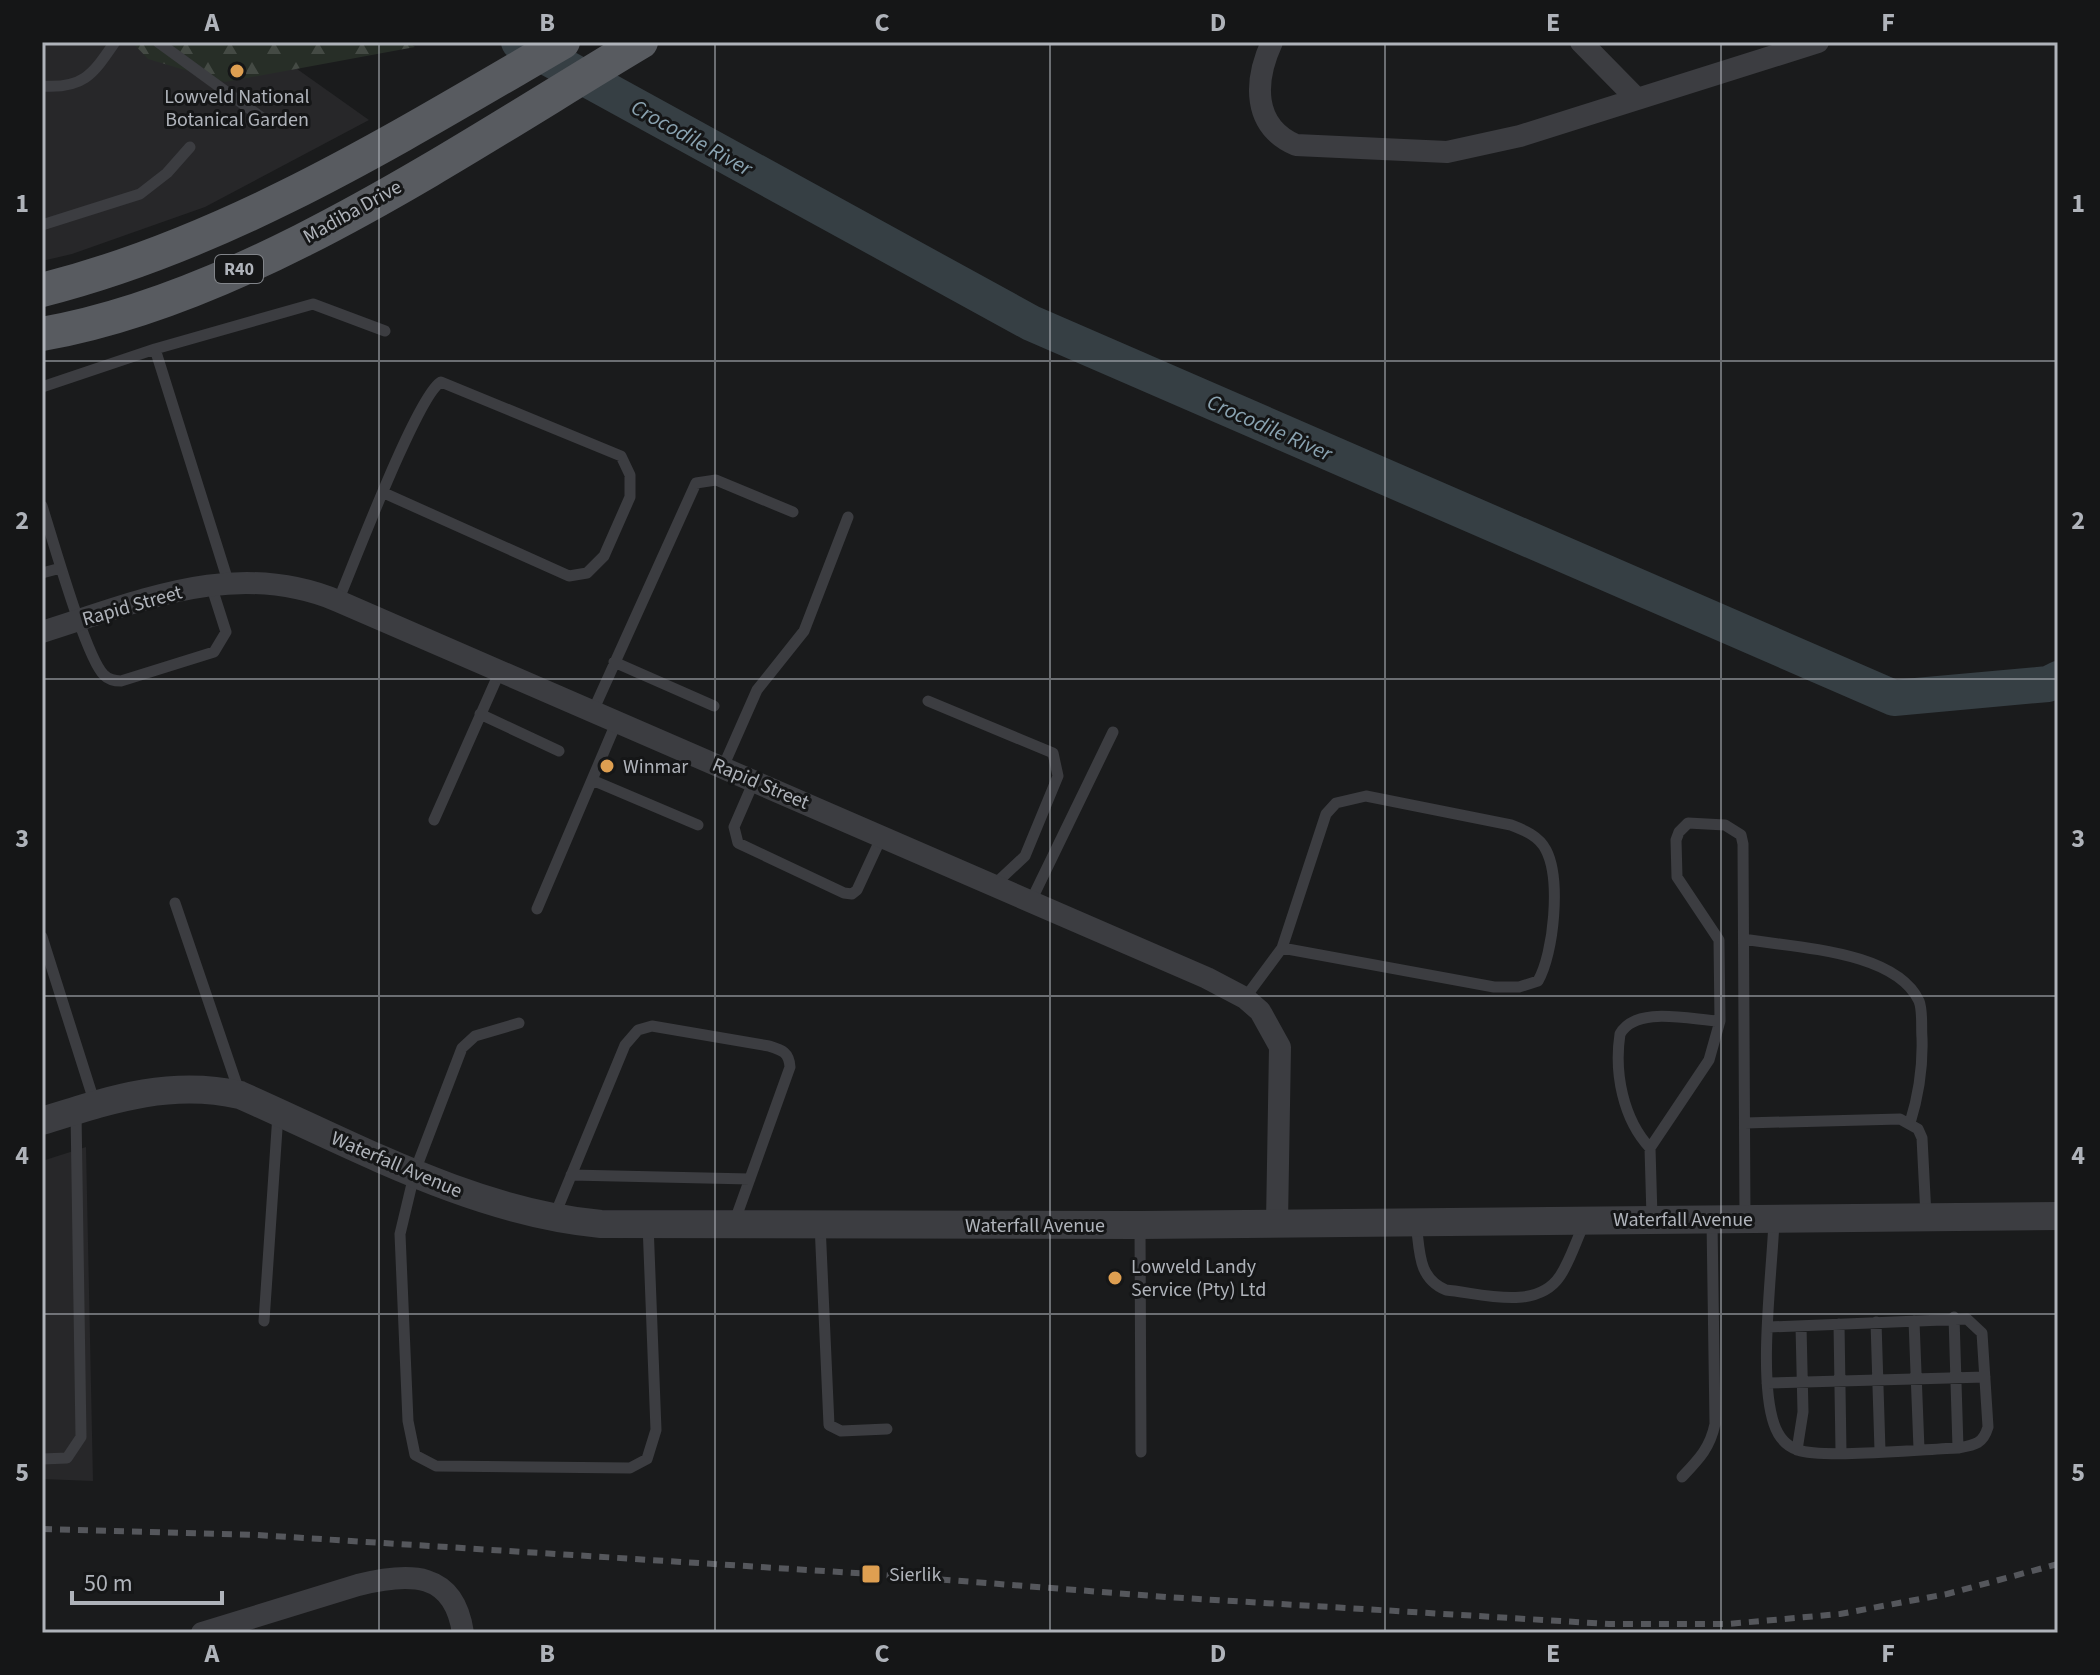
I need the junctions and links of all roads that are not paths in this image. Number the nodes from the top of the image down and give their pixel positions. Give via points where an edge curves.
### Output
1 (115, 42) edge
2 (158, 42) edge
3 (563, 42) edge
4 (641, 42) edge
5 (1272, 42) edge
6 (1581, 42) edge
7 (1818, 42) edge
8 (42, 86) edge
9 (1637, 99) junction
10 (265, 120) dead end
11 (190, 147) dead end
12 (42, 225) edge
13 (42, 290) edge
14 (385, 331) dead end
15 (42, 334) edge
16 (155, 349) junction
17 (42, 387) edge
18 (384, 493) junction
19 (42, 506) edge
20 (793, 512) dead end
21 (848, 517) dead end
22 (61, 568) junction
23 (42, 573) edge
24 (219, 583) junction
25 (338, 601) junction
26 (79, 620) junction
27 (42, 632) edge
28 (614, 662) junction
29 (500, 671) junction
30 (928, 701) dead end
31 (714, 706) dead end
32 (593, 711) junction
33 (480, 714) junction
34 (617, 721) junction
35 (1113, 732) dead end
36 (559, 751) dead end
37 (723, 767) junction
38 (592, 780) junction
39 (754, 780) junction
40 (434, 820) dead end
41 (698, 825) dead end
42 (882, 835) junction
43 (994, 886) junction
44 (175, 903) dead end
45 (1029, 904) junction
46 (537, 909) dead end
47 (42, 937) edge
48 (1744, 939) junction
49 (1282, 948) junction
50 (1245, 998) junction
51 (1720, 1021) junction
52 (519, 1023) dead end
53 (240, 1095) junction
54 (85, 1107) junction
55 (278, 1112) junction
56 (42, 1121) edge
57 (1745, 1123) junction
58 (1910, 1123) junction
59 (1650, 1148) junction
60 (415, 1171) junction
61 (571, 1175) junction
62 (750, 1179) junction
63 (2058, 1216) edge
64 (1926, 1217) junction
65 (1774, 1218) junction
66 (553, 1219) junction
67 (1652, 1219) junction
68 (1712, 1219) junction
69 (1745, 1219) junction
70 (1586, 1220) junction
71 (1416, 1221) junction
72 (1277, 1222) junction
73 (648, 1223) junction
74 (734, 1223) junction
75 (820, 1223) junction
76 (1140, 1225) junction
77 (1954, 1317) junction
78 (264, 1321) dead end
79 (1914, 1321) junction
80 (1876, 1322) junction
81 (1839, 1324) junction
82 (1801, 1326) junction
83 (1769, 1327) junction
84 (1985, 1377) junction
85 (1955, 1378) junction
86 (1916, 1379) junction
87 (1878, 1380) junction
88 (1840, 1381) junction
89 (1803, 1382) junction
90 (1767, 1383) junction
91 (887, 1429) dead end
92 (1958, 1448) junction
93 (1919, 1449) junction
94 (1797, 1450) junction
95 (1880, 1451) junction
96 (1141, 1452) dead end
97 (1841, 1452) junction
98 (42, 1459) edge
99 (1682, 1477) dead end
100 (202, 1633) edge
101 (463, 1633) edge

1 - 8 lane via 89,76 76,84
2 - 10 lane
3 - 13 main road, Madiba Drive / R40 via 253,214 132,265
4 - 15 main road, Madiba Drive / R40 via 358,209 222,277 96,323
5 - 9 street via 1259,84 1261,107 1268,126 1296,145 1447,152 1520,136
6 - 9 street
7 - 9 street
11 - 12 lane via 140,194
14 - 16 lane via 313,304
16 - 17 lane
16 - 24 lane
18 - 18 lane via 569,576 587,573 604,556 632,483 621,456 441,382 429,392
18 - 25 lane
19 - 22 lane
20 - 28 lane via 716,480 696,483
21 - 37 lane via 804,631 757,690
22 - 23 lane
22 - 26 lane
24 - 25 street, Rapid Street via 256,580
24 - 26 street, Rapid Street
24 - 26 lane via 226,632 220,647 121,681 103,674
25 - 29 street, Rapid Street
26 - 27 street, Rapid Street
28 - 31 lane
28 - 32 lane
29 - 32 street, Rapid Street
29 - 33 lane
30 - 43 lane via 1053,753 1058,776 1025,856
32 - 34 street, Rapid Street
33 - 36 lane
33 - 40 lane
34 - 37 street, Rapid Street
34 - 38 lane
35 - 45 lane
37 - 39 street, Rapid Street
38 - 41 lane
38 - 46 lane
39 - 42 street, Rapid Street
39 - 42 lane via 734,827 738,843 844,893 857,890
42 - 43 street, Rapid Street
43 - 45 street, Rapid Street
44 - 53 lane
45 - 50 street, Rapid Street
47 - 54 lane
48 - 51 lane via 1741,835 1725,825 1688,823 1676,840 1677,877 1719,940
48 - 57 lane
48 - 58 lane via 1870,961 1903,979 1920,1003 1923,1060
49 - 49 lane via 1326,814 1348,798 1366,796 1511,825 1545,847 1551,864 1553,943 1548,964 1538,981 1519,987 1494,987
49 - 50 lane
50 - 72 street, Rapid Street via 1260,1011 1280,1047
51 - 59 lane via 1709,1060
51 - 59 lane via 1641,1017 1625,1025 1619,1043 1623,1097 1637,1134
52 - 60 lane via 464,1045
53 - 54 street, Waterfall Avenue via 172,1088
53 - 55 street, Waterfall Avenue
54 - 56 street, Waterfall Avenue
54 - 98 lane via 81,1437 67,1458
55 - 60 street, Waterfall Avenue
55 - 78 lane
57 - 58 lane
57 - 69 lane
58 - 64 lane via 1922,1138
59 - 67 lane
60 - 66 street, Waterfall Avenue via 498,1206
60 - 73 lane via 400,1234 408,1421 415,1455 436,1466 630,1468 647,1459 656,1430
61 - 62 lane
61 - 62 lane via 625,1045 638,1030 652,1026 786,1052 790,1067
61 - 66 lane
62 - 74 lane
63 - 64 street, Waterfall Avenue
64 - 65 street, Waterfall Avenue
65 - 69 street, Waterfall Avenue
65 - 83 lane
66 - 73 street, Waterfall Avenue
67 - 68 street, Waterfall Avenue
67 - 70 street, Waterfall Avenue
68 - 69 street, Waterfall Avenue
68 - 99 lane via 1715,1424 1711,1444
70 - 71 street, Waterfall Avenue
70 - 71 lane via 1559,1277 1546,1290 1524,1298 1435,1285 1424,1274
71 - 72 street, Waterfall Avenue
72 - 76 street, Waterfall Avenue
73 - 74 street, Waterfall Avenue
74 - 75 street, Waterfall Avenue
75 - 76 street, Waterfall Avenue
75 - 91 lane via 829,1425 841,1431
76 - 96 lane
77 - 79 lane
77 - 84 lane via 1967,1319 1982,1333
77 - 85 lane
79 - 80 lane
79 - 86 lane
80 - 81 lane
80 - 87 lane
81 - 82 lane
81 - 88 lane
82 - 83 lane
82 - 89 lane
83 - 90 lane
84 - 85 lane
84 - 92 lane via 1985,1438 1978,1445
85 - 86 lane
85 - 92 lane
86 - 87 lane
86 - 93 lane
87 - 88 lane
87 - 95 lane
88 - 89 lane
88 - 97 lane
89 - 90 lane
89 - 94 lane
90 - 94 lane via 1777,1432
92 - 93 lane
93 - 95 lane
94 - 97 lane
95 - 97 lane
100 - 101 street via 383,1578 424,1580 442,1587 456,1604

